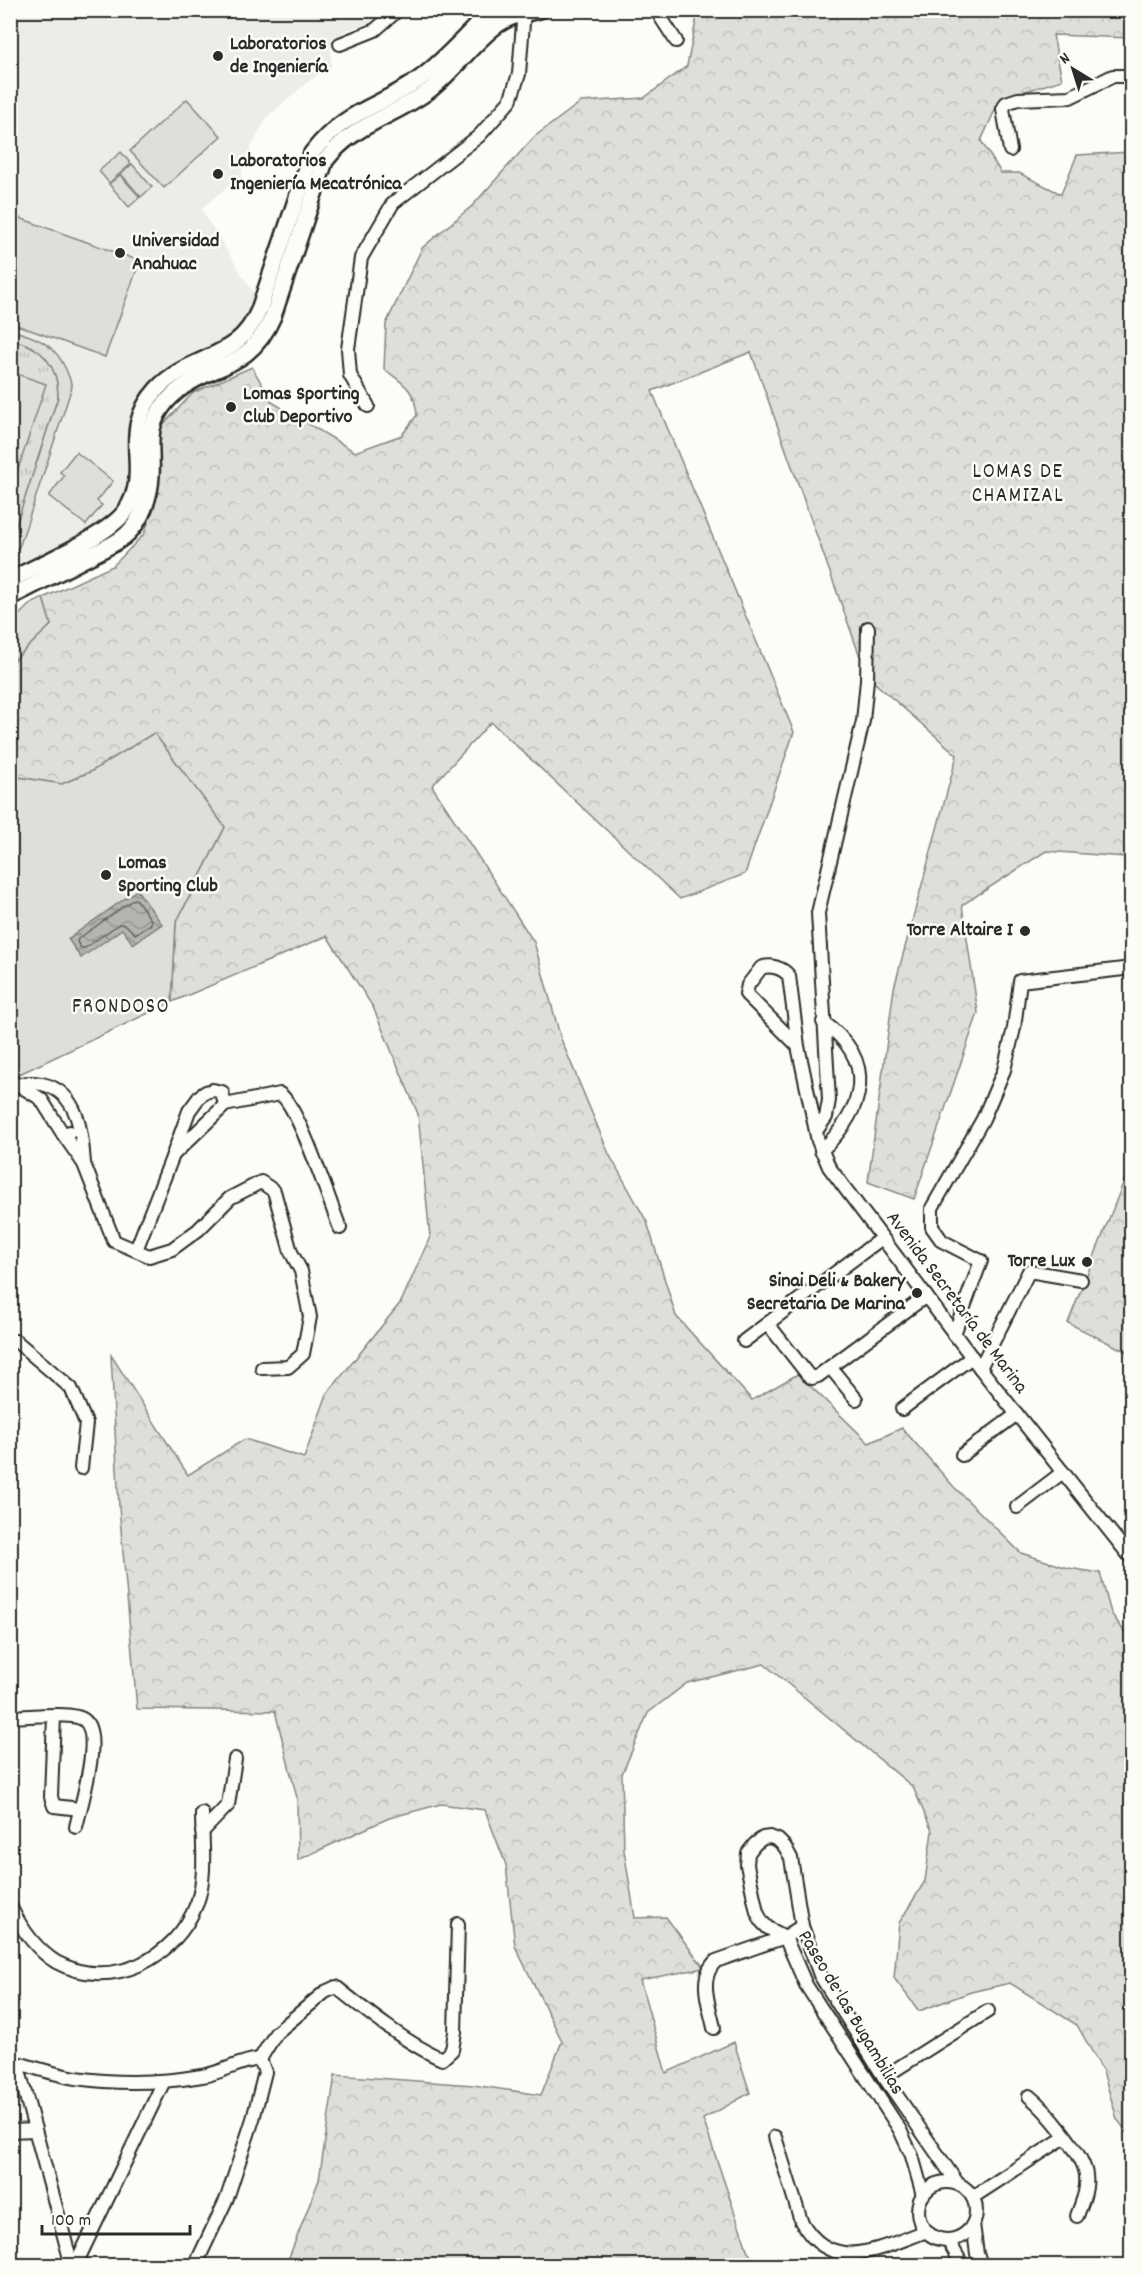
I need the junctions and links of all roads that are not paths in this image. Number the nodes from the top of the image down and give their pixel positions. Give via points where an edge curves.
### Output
1 (398, 10) edge
2 (656, 10) edge
3 (529, 11) edge
4 (490, 16) edge
5 (676, 41) dead end
6 (340, 44) dead end
7 (1131, 76) edge
8 (1010, 150) dead end
9 (368, 406) dead end
10 (127, 534) junction
11 (10, 580) edge
12 (39, 591) dead end
13 (10, 597) edge
14 (868, 628) dead end
15 (1131, 968) edge
16 (823, 1022) junction
17 (798, 1046) junction
18 (14, 1086) edge
19 (52, 1086) junction
20 (41, 1099) junction
21 (225, 1105) junction
22 (81, 1129) junction
23 (816, 1131) junction
24 (63, 1134) junction
25 (821, 1151) junction
26 (173, 1155) junction
27 (84, 1164) junction
28 (340, 1228) dead end
29 (882, 1238) junction
30 (136, 1250) junction
31 (1081, 1280) dead end
32 (926, 1296) junction
33 (768, 1324) junction
34 (954, 1334) junction
35 (744, 1341) dead end
36 (12, 1345) edge
37 (972, 1357) junction
38 (830, 1367) junction
39 (262, 1368) dead end
40 (980, 1368) junction
41 (856, 1399) dead end
42 (902, 1409) dead end
43 (1017, 1414) junction
44 (962, 1455) dead end
45 (81, 1468) dead end
46 (1063, 1472) junction
47 (1017, 1507) dead end
48 (1131, 1559) edge
49 (54, 1716) junction
50 (10, 1717) edge
51 (235, 1759) dead end
52 (80, 1809) junction
53 (202, 1813) dead end
54 (76, 1827) dead end
55 (202, 1832) junction
56 (10, 1906) edge
57 (458, 1924) dead end
58 (802, 1926) junction
59 (785, 1937) junction
60 (988, 2011) dead end
61 (714, 2028) dead end
62 (260, 2059) junction
63 (14, 2060) edge
64 (884, 2077) junction
65 (164, 2081) junction
66 (1029, 2096) dead end
67 (35, 2130) junction
68 (10, 2131) edge
69 (775, 2137) dead end
70 (1065, 2137) junction
71 (958, 2184) junction
72 (923, 2195) junction
73 (973, 2197) junction
74 (1077, 2216) dead end
75 (973, 2224) junction
76 (927, 2231) junction
77 (948, 2240) junction
78 (74, 2265) edge
79 (195, 2265) edge
80 (963, 2265) edge
81 (982, 2265) edge

1 - 6 street via 375,30
2 - 5 street
3 - 4 main road
3 - 9 street via 519,74 510,101 479,136 393,203 361,258 348,349 350,375
4 - 10 main road via 431,89 357,130 325,161 264,333 237,361 177,391 155,416 150,434 150,488 144,509
4 - 11 main road via 417,81 349,117 320,143 312,153 252,325 229,348 168,380 143,409 135,432 136,485 126,511 105,531
7 - 8 street via 1113,76 1070,97 1006,103 1003,109
10 - 12 main road via 98,560
10 - 13 main road
14 - 16 street via 863,721 818,913
15 - 34 street via 1020,981 1004,1070 983,1119 932,1208 932,1227 942,1241 981,1261
16 - 23 street via 829,1100 826,1117
16 - 25 street via 846,1041 856,1057 860,1077 858,1096 843,1128
17 - 17 street, Avenida Secretaría de Marina via 789,976 770,966 761,968 746,994
17 - 23 street, Avenida Secretaría de Marina
18 - 19 street
18 - 20 street
19 - 20 street
19 - 22 street via 69,1101
20 - 24 street
21 - 26 street
21 - 26 street via 222,1092 213,1090 200,1096 189,1111
21 - 28 street via 280,1094 285,1097 304,1133
22 - 24 street
22 - 27 street
23 - 25 street, Avenida Secretaría de Marina
24 - 27 street
25 - 29 street, Avenida Secretaría de Marina
26 - 30 street
27 - 30 street via 114,1241
29 - 32 street, Avenida Secretaría de Marina
29 - 33 street
30 - 39 street via 149,1256 172,1249 230,1198 261,1182 274,1191 300,1271 310,1317 303,1354 288,1367
31 - 40 street via 1029,1271
32 - 34 street, Avenida Secretaría de Marina
32 - 38 street
33 - 35 street
33 - 38 street via 812,1378
34 - 37 street, Avenida Secretaría de Marina
36 - 45 street via 71,1388 86,1423
37 - 40 street, Avenida Secretaría de Marina
37 - 42 street
38 - 41 street
40 - 43 street, Avenida Secretaría de Marina
43 - 44 street
43 - 46 street, Avenida Secretaría de Marina
46 - 47 street
46 - 48 street, Avenida Secretaría de Marina
49 - 50 street
49 - 52 street via 51,1797 54,1806
49 - 52 street via 74,1716 84,1720 90,1730 93,1746
51 - 55 street via 228,1805
52 - 54 street
53 - 55 street
55 - 56 street via 202,1883 197,1904 185,1928 145,1964 120,1973 85,1973 56,1961 34,1943
57 - 62 street via 456,2032 452,2050 442,2059 429,2054 336,1987 276,2033
58 - 59 street
58 - 59 street, Paseo de las Bugambilias via 791,1858 778,1840 763,1838 748,1853 747,1865 757,1912 768,1928
58 - 64 street, Paseo de las Bugambilias via 820,1975
59 - 61 street via 710,1967 705,1983
59 - 72 street, Paseo de las Bugambilias via 806,1985 900,2130
60 - 64 street
62 - 65 street via 213,2074
62 - 79 street via 265,2072 253,2119 227,2198
63 - 65 street via 75,2077
63 - 67 street
64 - 71 street, Paseo de las Bugambilias
65 - 78 street
66 - 70 street via 1046,2109
67 - 68 street
67 - 78 street
69 - 76 street via 801,2221 825,2249 837,2254 860,2254
70 - 73 street
70 - 74 street via 1086,2172 1087,2190
71 - 72 street via 939,2183
71 - 73 street
72 - 76 street via 919,2214
73 - 75 street
75 - 77 street via 963,2235
75 - 81 street via 976,2254
76 - 77 street
77 - 80 street

